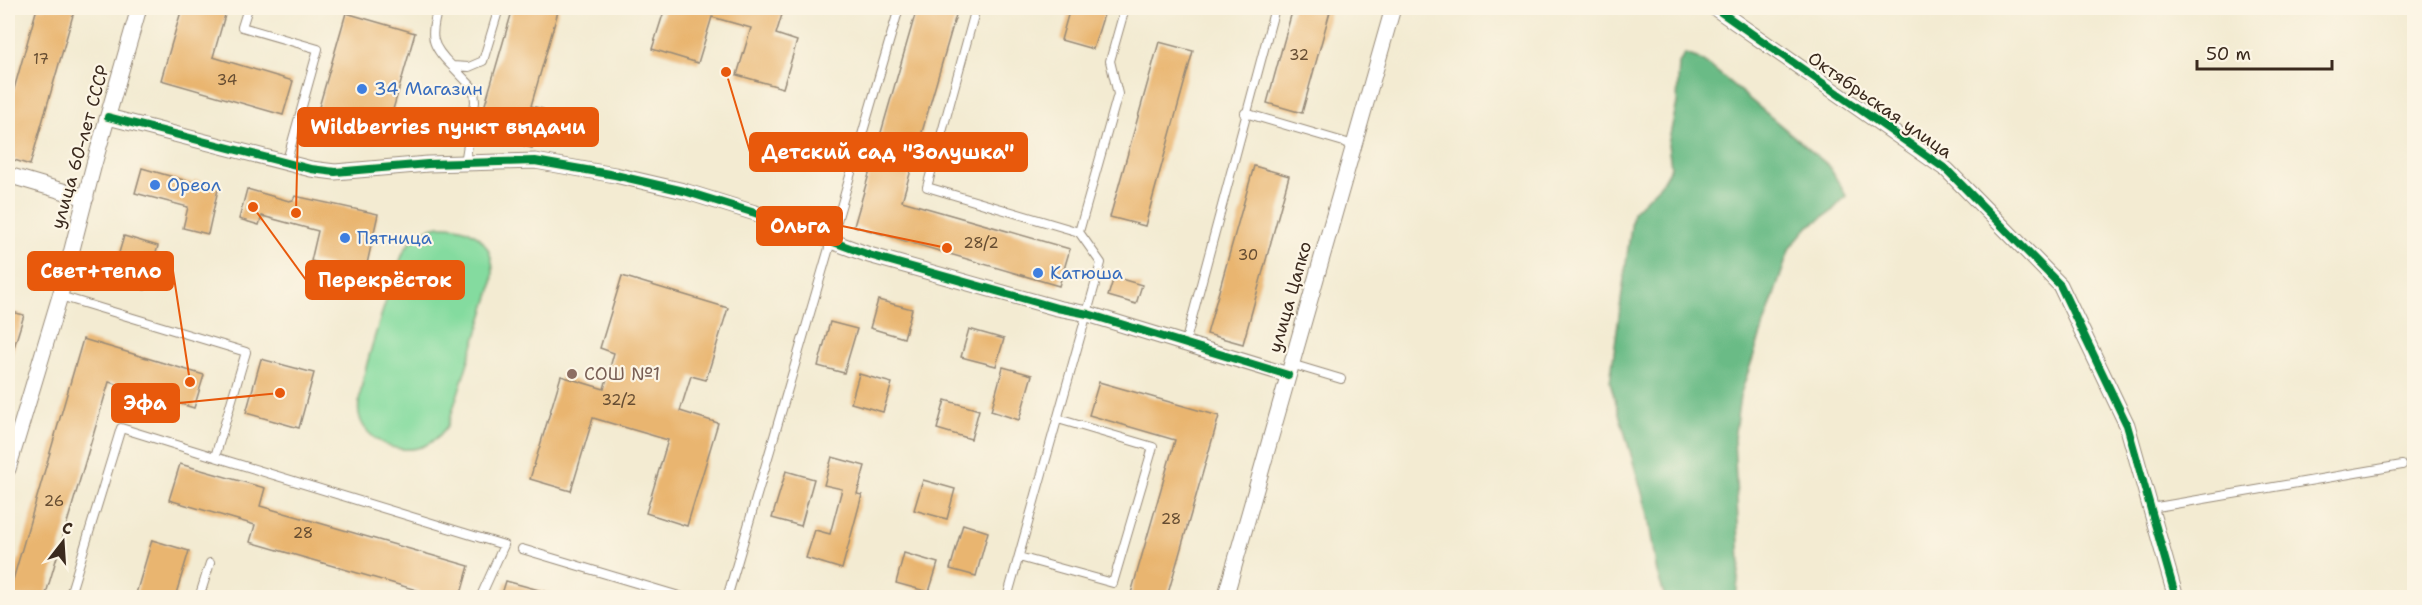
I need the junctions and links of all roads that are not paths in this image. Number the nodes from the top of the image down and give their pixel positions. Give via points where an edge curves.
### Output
1 (9, 8) edge
2 (139, 8) edge
3 (248, 8) edge
4 (438, 8) edge
5 (499, 8) edge
6 (899, 8) edge
7 (976, 8) edge
8 (1125, 8) edge
9 (1275, 8) edge
10 (1393, 8) edge
11 (1715, 8) edge
12 (8, 13) edge
13 (452, 66) junction
14 (1245, 113) junction
15 (108, 117) junction
16 (1354, 145) junction
17 (465, 163) junction
18 (286, 164) junction
19 (8, 175) edge
20 (86, 198) junction
21 (1079, 232) junction
22 (832, 240) junction
23 (60, 296) junction
24 (1088, 314) junction
25 (1185, 344) junction
26 (1290, 370) junction
27 (1341, 379) dead end
28 (1058, 419) junction
29 (215, 457) junction
30 (2402, 465) dead end
31 (8, 469) edge
32 (2151, 508) junction
33 (522, 549) dead end
34 (1019, 557) junction
35 (210, 562) dead end
36 (664, 594) edge
37 (69, 597) edge
38 (199, 597) edge
39 (480, 597) edge
40 (686, 597) edge
41 (727, 597) edge
42 (1007, 597) edge
43 (1225, 597) edge
44 (2176, 597) edge

1 - 12 lane
2 - 15 street, улица 60-лет СССР
3 - 18 lane via 242,27 318,49
4 - 13 lane via 433,40 440,55
5 - 13 lane via 483,61 469,67
6 - 22 lane
7 - 21 lane via 927,187
8 - 21 lane via 1110,61 1118,94
9 - 14 lane
10 - 16 street, улица Цапко
11 - 32 street, Октябрьская улица via 1947,170 2060,285 2127,425
13 - 17 lane via 474,89
14 - 16 lane
14 - 25 lane
15 - 18 street
15 - 20 street, улица 60-лет СССР
16 - 26 street, улица Цапко
17 - 18 street via 335,172
17 - 22 street via 535,161 615,175 684,191
19 - 20 street
20 - 23 street, улица 60-лет СССР
21 - 24 lane via 1101,263
22 - 24 street via 869,255
22 - 41 lane
23 - 29 lane via 246,352
23 - 31 street, улица 60-лет СССР
24 - 25 street
24 - 28 lane
25 - 26 street
26 - 27 lane
26 - 43 street, улица Цапко
28 - 34 lane
28 - 34 lane via 1153,447 1113,583
29 - 37 lane via 120,428
29 - 39 lane via 504,545
30 - 32 lane
32 - 44 street, Октябрьская улица
33 - 36 lane
34 - 42 lane
35 - 38 lane
36 - 40 lane

